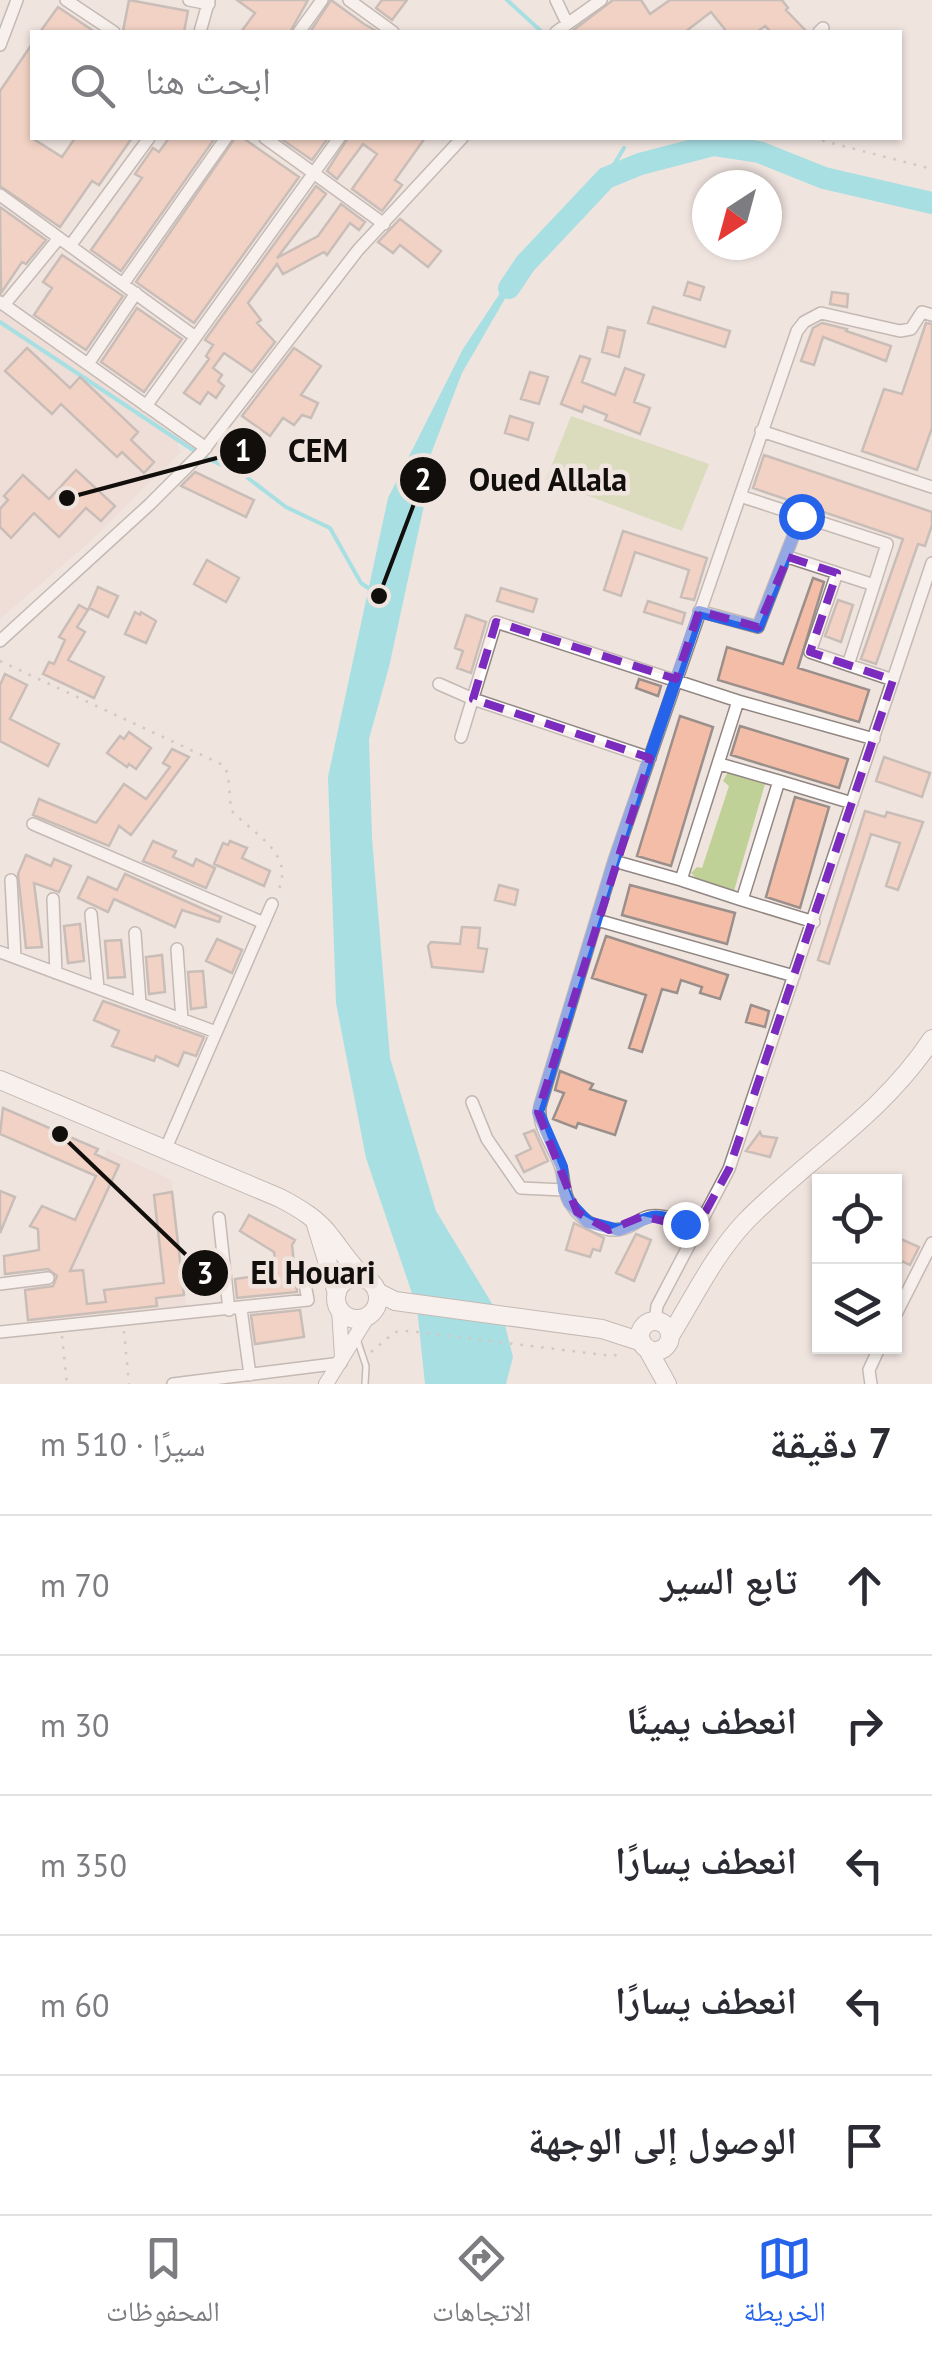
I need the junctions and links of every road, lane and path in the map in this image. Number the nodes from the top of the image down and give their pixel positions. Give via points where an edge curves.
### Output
1 (16, 0) edge
2 (66, 0) edge
3 (189, 0) edge
4 (322, 0) edge
5 (349, 0) edge
6 (556, 0) edge
7 (601, 0) edge
8 (209, 2) edge
9 (568, 23) junction
10 (111, 30) edge
11 (201, 30) edge
12 (300, 30) edge
13 (390, 30) edge
14 (559, 30) edge
15 (0, 45) edge
16 (148, 140) edge
17 (225, 140) edge
18 (268, 140) edge
19 (338, 140) edge
20 (460, 140) edge
21 (820, 140) edge
22 (932, 169) edge
23 (314, 173) junction
24 (0, 195) edge
25 (384, 224) junction
26 (59, 238) junction
27 (70, 246) junction
28 (123, 284) junction
29 (136, 294) junction
30 (2, 303) edge
31 (932, 315) edge
32 (194, 336) junction
33 (88, 364) junction
34 (146, 406) junction
35 (761, 430) junction
36 (201, 453) junction
37 (932, 486) edge
38 (740, 496) junction
39 (801, 516) junction
40 (788, 557) junction
41 (932, 563) edge
42 (837, 572) junction
43 (874, 585) junction
44 (699, 612) junction
45 (0, 641) edge
46 (0, 661) edge
47 (848, 665) junction
48 (676, 679) junction
49 (894, 680) junction
50 (439, 684) dead end
51 (473, 699) junction
52 (738, 701) junction
53 (461, 737) dead end
54 (874, 739) junction
55 (650, 758) junction
56 (720, 764) junction
57 (780, 781) junction
58 (852, 803) junction
59 (33, 824) dead end
60 (614, 861) junction
61 (11, 880) dead end
62 (681, 880) junction
63 (53, 899) dead end
64 (742, 900) junction
65 (272, 904) joint
66 (91, 914) dead end
67 (597, 920) junction
68 (814, 922) junction
69 (264, 923) junction
70 (135, 933) dead end
71 (177, 949) dead end
72 (0, 952) edge
73 (16, 957) junction
74 (56, 973) junction
75 (794, 976) junction
76 (98, 988) junction
77 (140, 1004) junction
78 (182, 1020) junction
79 (216, 1032) junction
80 (932, 1039) edge
81 (2, 1086) edge
82 (472, 1102) dead end
83 (166, 1148) junction
84 (564, 1190) junction
85 (220, 1218) dead end
86 (315, 1220) junction
87 (696, 1230) junction
88 (932, 1243) edge
89 (302, 1268) dead end
90 (48, 1278) dead end
91 (0, 1284) edge
92 (372, 1286) junction
93 (338, 1301) junction
94 (402, 1302) junction
95 (902, 1302) edge
96 (235, 1309) junction
97 (370, 1314) junction
98 (123, 1320) junction
99 (61, 1326) junction
100 (0, 1332) edge
101 (655, 1334) junction
102 (356, 1337) junction
103 (599, 1354) dead end
104 (876, 1354) edge
105 (364, 1359) junction
106 (342, 1363) junction
107 (250, 1375) junction
108 (67, 1384) edge
109 (130, 1384) edge
110 (173, 1384) edge
111 (326, 1384) edge
112 (365, 1384) edge
113 (668, 1384) edge
114 (871, 1384) edge

1 - 15 street
2 - 10 street
3 - 8 street
4 - 12 street
5 - 13 street
6 - 9 street
7 - 9 street
8 - 11 street
9 - 14 street
16 - 27 street
17 - 28 street
18 - 23 street
19 - 23 street
20 - 25 street
21 - 22 path
23 - 25 street
23 - 32 street
24 - 26 street
25 - 36 street
26 - 27 street
26 - 30 street
27 - 28 street
28 - 29 street
29 - 32 street
29 - 33 street
30 - 33 street
31 - 35 street via 922,312 911,329 900,331 812,316 796,331
32 - 34 street
33 - 34 street
34 - 36 street
35 - 37 street
35 - 38 street
36 - 45 street
38 - 39 street
38 - 44 street
39 - 40 street
39 - 43 street via 887,544
40 - 42 street
40 - 44 street via 758,627
41 - 49 street
42 - 43 street
42 - 47 street via 810,652
43 - 47 street
44 - 48 street
46 - 65 path via 222,765 231,810 283,867
47 - 49 street
48 - 51 street via 496,622
48 - 52 street
48 - 55 street
49 - 54 street
50 - 51 street
51 - 53 street
51 - 55 street
52 - 54 street
52 - 56 street
54 - 58 street
55 - 60 street
56 - 57 street
56 - 62 street
57 - 58 street
57 - 64 street
58 - 68 street
59 - 69 street
60 - 62 street
60 - 67 street
61 - 73 street
62 - 64 street
63 - 74 street
64 - 68 street
65 - 69 street
66 - 76 street
67 - 75 street
67 - 84 street via 538,1112 562,1167
68 - 75 street
69 - 79 street
70 - 77 street
71 - 78 street
72 - 73 street
73 - 74 street
74 - 76 street
75 - 87 street via 728,1169
76 - 77 street
77 - 78 street
78 - 79 street
79 - 83 street
80 - 101 main road via 880,1105 734,1235 690,1300
81 - 83 main road
82 - 84 street via 487,1139 522,1188
83 - 86 main road
84 - 87 street via 588,1222 608,1230 656,1215
85 - 96 street
86 - 92 main road
86 - 93 main road
87 - 101 street via 657,1306
88 - 95 street
89 - 96 street via 308,1300
90 - 91 street
92 - 93 main road via 351,1278
92 - 94 main road
92 - 97 main road via 378,1303
93 - 97 main road via 353,1318
93 - 106 street
94 - 97 main road
94 - 101 main road
96 - 98 street
96 - 107 street
97 - 102 street
98 - 99 street
98 - 109 path
99 - 100 street
99 - 108 path
101 - 113 main road
102 - 105 lane
102 - 106 street
103 - 105 path via 409,1331 395,1332
104 - 114 street
105 - 112 lane
106 - 107 street
106 - 111 street
107 - 110 street

